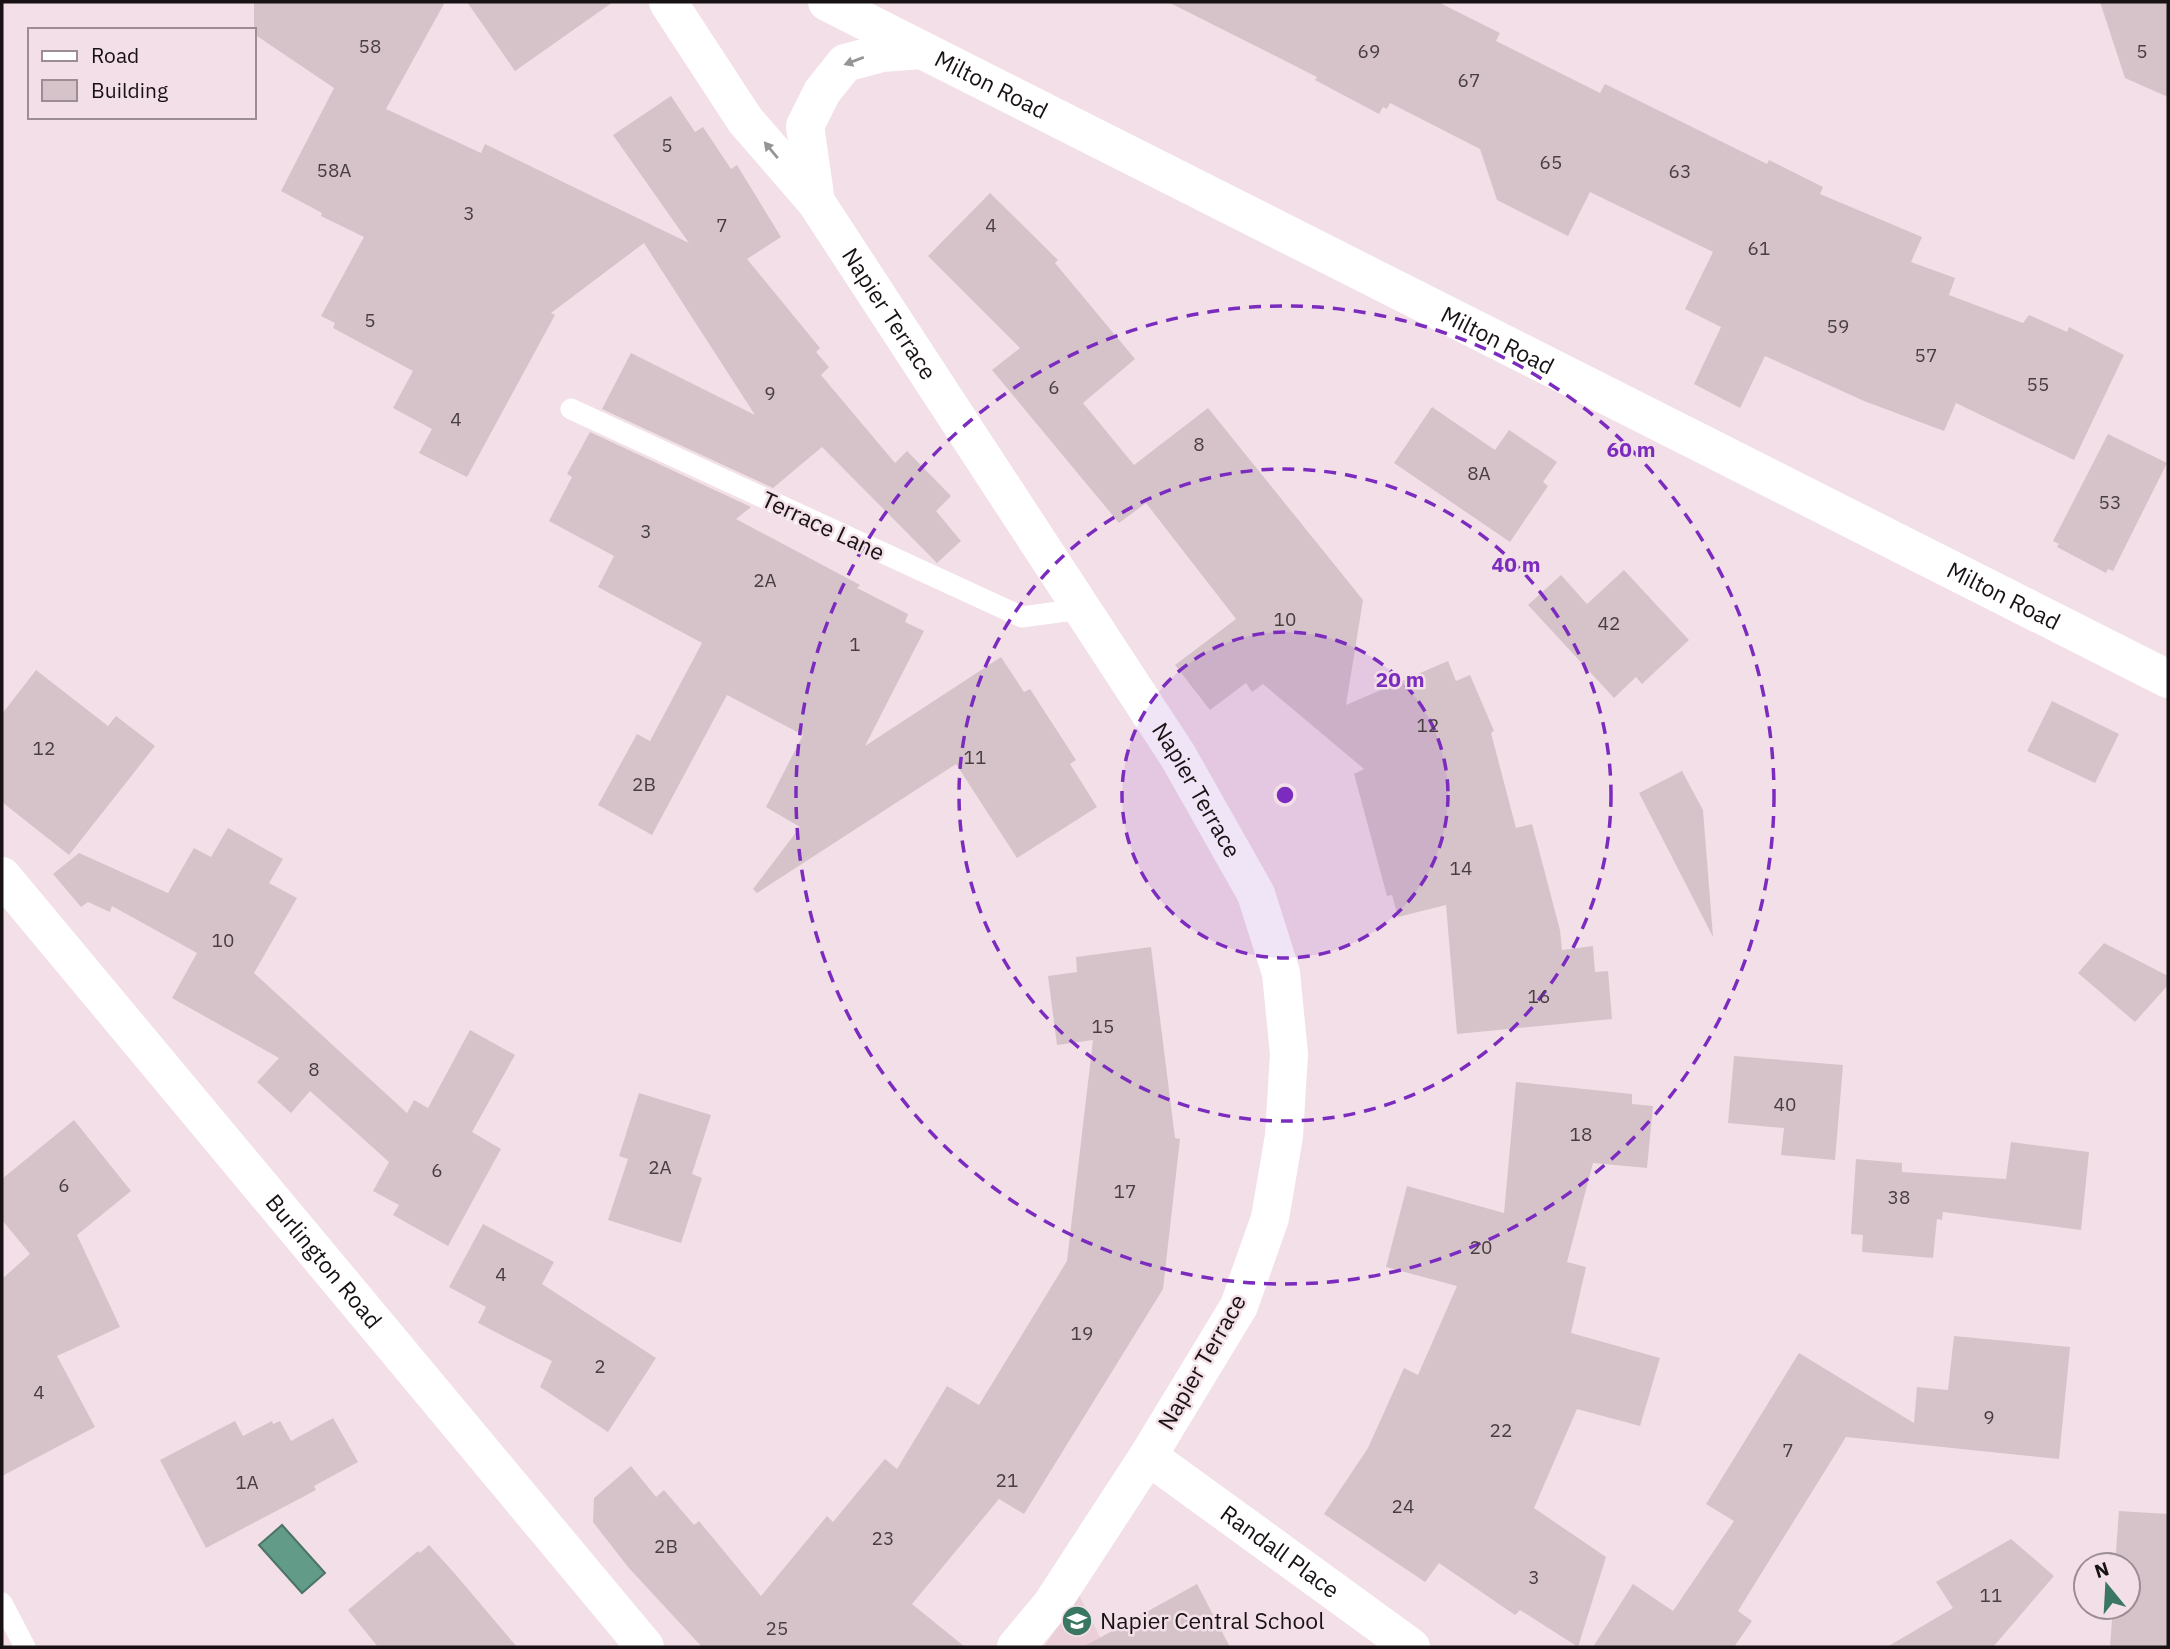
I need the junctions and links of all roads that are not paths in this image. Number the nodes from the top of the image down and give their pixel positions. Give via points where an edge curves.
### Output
1 (668, 2) edge
2 (827, 2) edge
3 (921, 50) junction
4 (816, 202) junction
5 (571, 409) dead end
6 (1080, 609) junction
7 (2168, 679) edge
8 (2, 876) edge
9 (1148, 1456) junction
10 (2, 1603) edge
11 (24, 1647) edge
12 (645, 1647) edge
13 (1016, 1647) edge
14 (1411, 1647) edge

4 -> 1 street, Napier Terrace via 745,120
2 - 3 street, Milton Road
3 -> 4 street via 882,53 845,63 822,92 806,126
3 - 7 street, Milton Road
4 - 6 street, Napier Terrace
5 - 6 lane, Terrace Lane via 1022,617
6 - 9 street, Napier Terrace via 1178,756 1256,894 1281,973 1289,1054 1284,1136 1270,1218 1239,1306
8 - 12 street, Burlington Road
9 - 13 street, Napier Terrace via 1051,1605
9 - 14 street, Randall Place
10 - 11 lane

